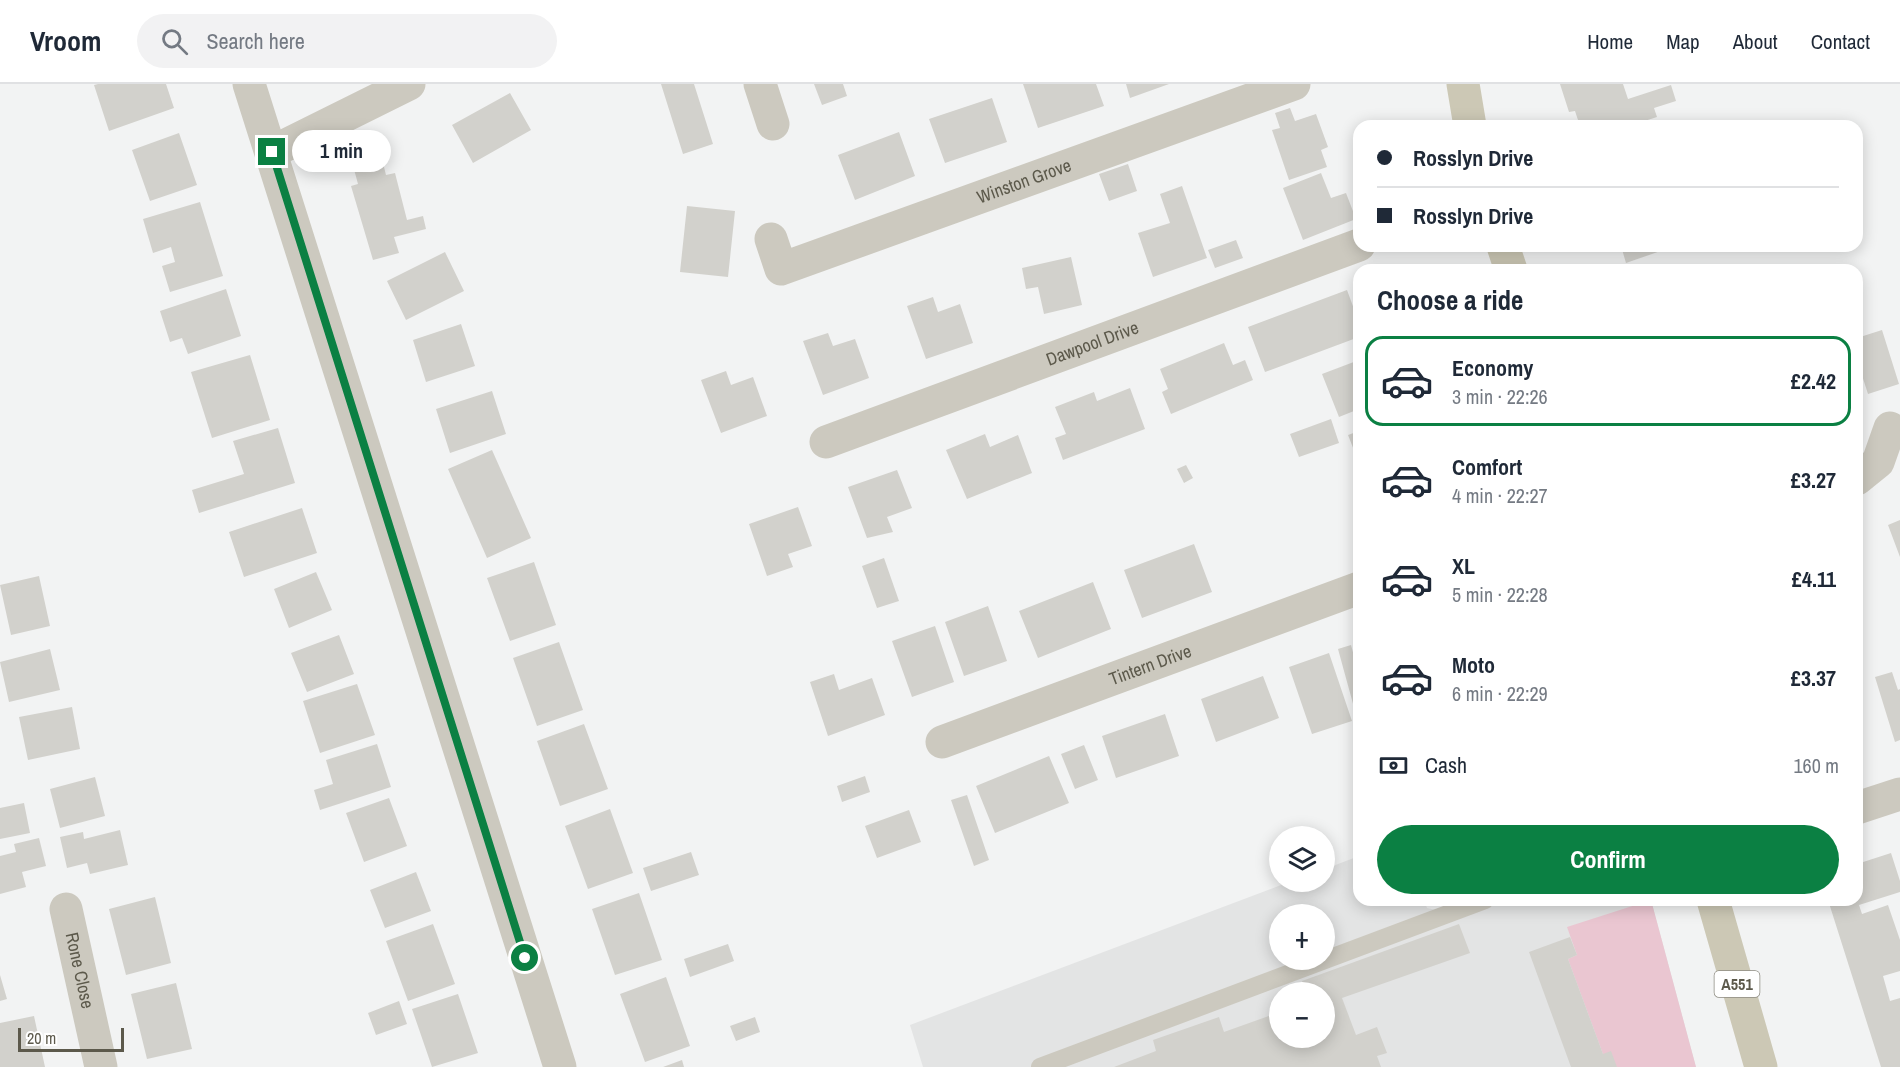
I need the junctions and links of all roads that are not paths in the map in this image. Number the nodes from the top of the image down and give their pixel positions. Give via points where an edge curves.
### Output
1 (249, 84) edge
2 (409, 84) edge
3 (760, 84) edge
4 (1294, 84) edge
5 (1463, 84) edge
6 (1469, 120) edge
7 (773, 124) dead end
8 (272, 152) junction
9 (771, 239) dead end
10 (1353, 247) edge
11 (1890, 428) dead end
12 (826, 442) dead end
13 (1863, 474) edge
14 (1353, 590) edge
15 (942, 742) dead end
16 (1900, 794) edge
17 (1863, 806) edge
18 (1469, 906) edge
19 (1715, 906) edge
20 (66, 909) dead end
21 (101, 1067) edge
22 (560, 1067) edge
23 (1040, 1067) edge
24 (1761, 1067) edge

1 - 8 street
2 - 8 street
3 - 7 street
4 - 9 street, Winston Grove via 781,269
5 - 6 main road
8 - 22 street
10 - 12 street, Dawpool Drive
11 - 13 street via 1878,462
14 - 15 street, Tintern Drive
16 - 17 street
18 - 23 lane
19 - 24 main road, A551
20 - 21 street, Rone Close

